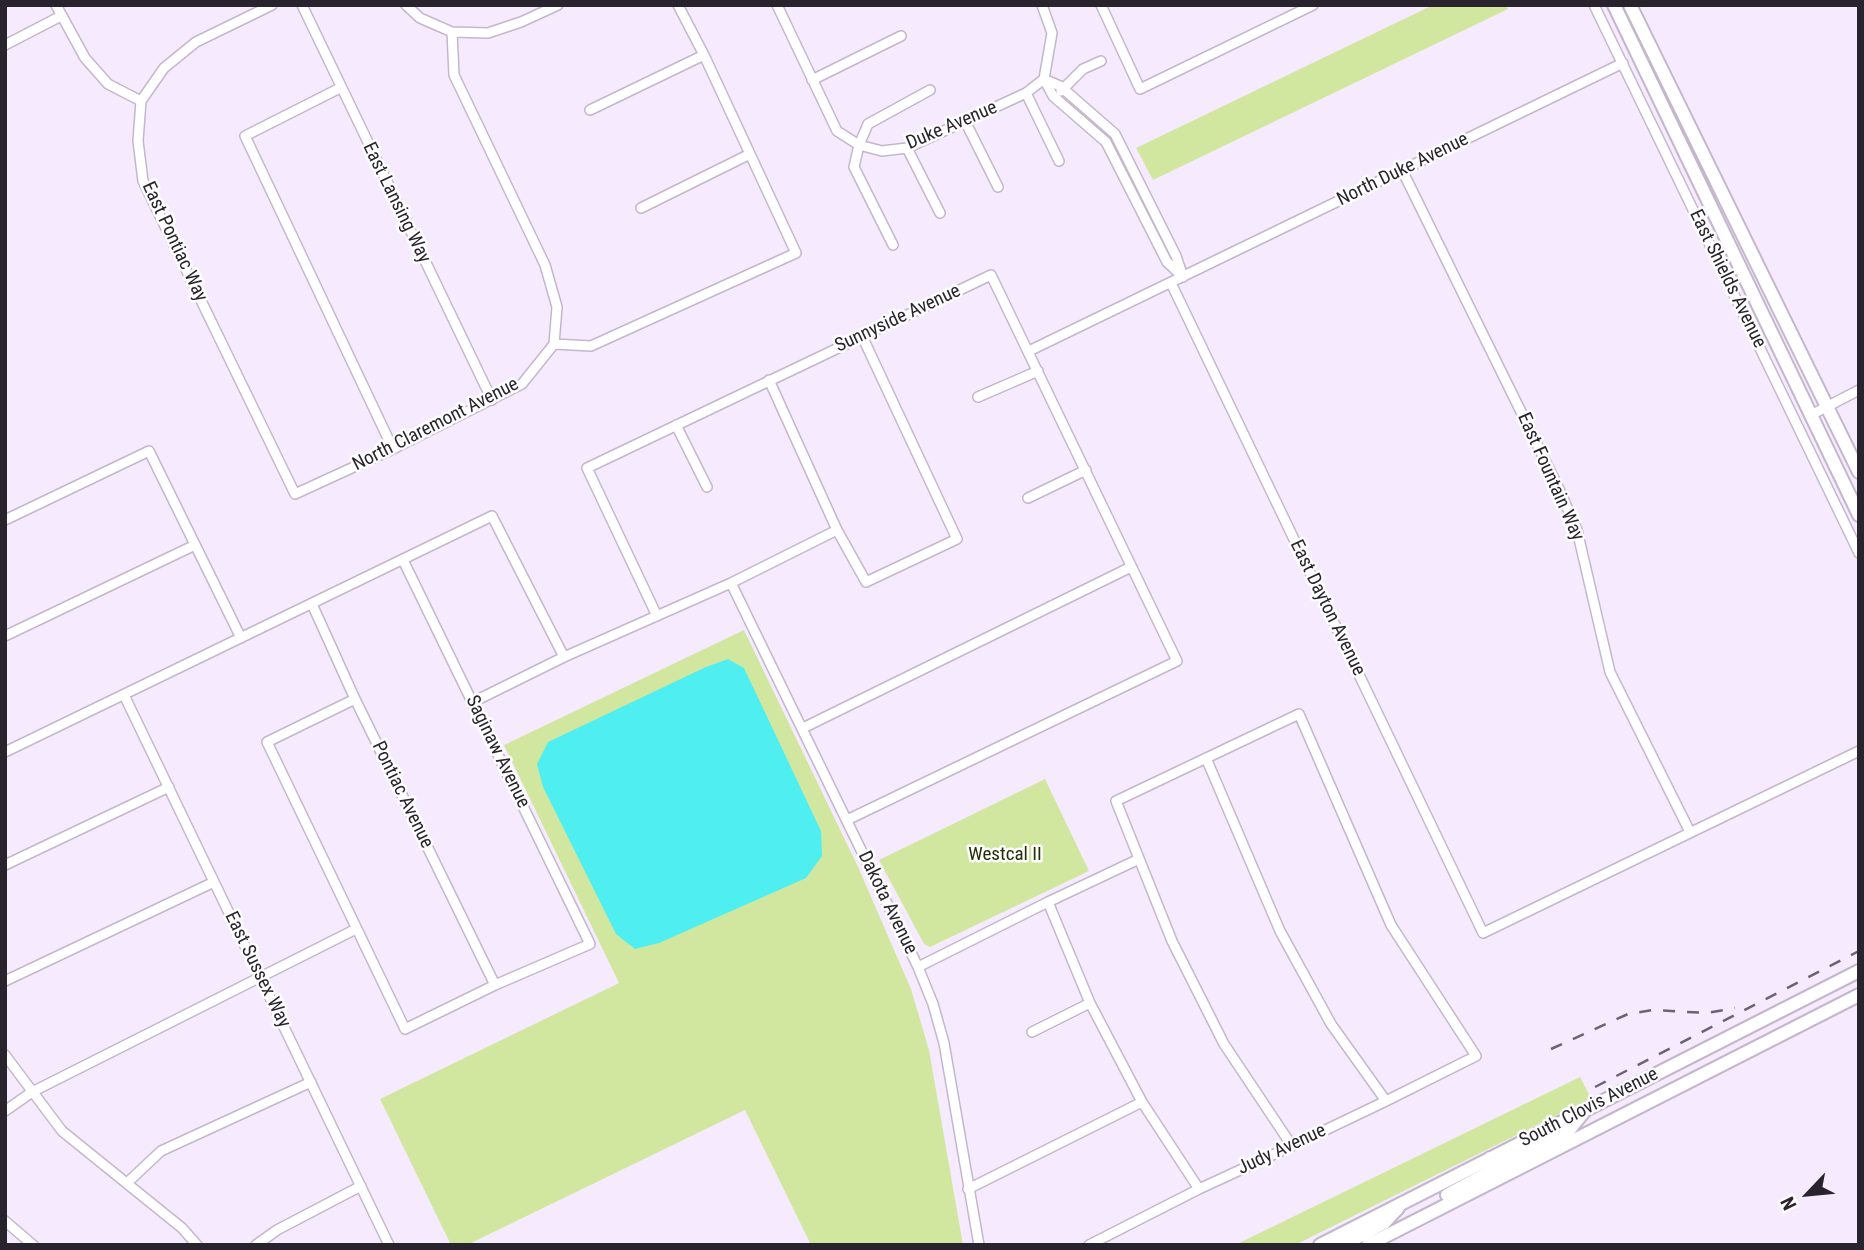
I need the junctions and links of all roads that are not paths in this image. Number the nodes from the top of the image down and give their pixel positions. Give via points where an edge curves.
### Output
1 (56, 5) edge
2 (272, 5) edge
3 (302, 5) edge
4 (406, 5) edge
5 (558, 5) edge
6 (678, 5) edge
7 (777, 5) edge
8 (1042, 5) edge
9 (1101, 5) edge
10 (1313, 5) edge
11 (1594, 5) edge
12 (1614, 5) edge
13 (1630, 5) edge
14 (61, 16) junction
15 (452, 32) junction
16 (901, 36) dead end
17 (5, 45) edge
18 (704, 55) junction
19 (1101, 61) dead end
20 (1623, 63) junction
21 (1044, 79) junction
22 (813, 80) junction
23 (340, 88) junction
24 (1063, 89) junction
25 (930, 90) dead end
26 (1026, 93) junction
27 (1056, 98) junction
28 (141, 101) junction
29 (590, 110) dead end
30 (965, 121) junction
31 (859, 145) junction
32 (907, 148) junction
33 (750, 154) junction
34 (1059, 161) dead end
35 (1402, 170) junction
36 (998, 187) dead end
37 (641, 208) dead end
38 (940, 213) dead end
39 (893, 245) dead end
40 (1183, 277) junction
41 (1171, 283) junction
42 (862, 336) junction
43 (554, 344) junction
44 (1029, 351) junction
45 (1038, 371) junction
46 (769, 380) junction
47 (1859, 390) edge
48 (978, 397) dead end
49 (492, 400) junction
50 (1828, 408) junction
51 (1811, 415) junction
52 (677, 425) junction
53 (393, 449) junction
54 (1086, 470) junction
55 (1859, 472) edge
56 (706, 487) dead end
57 (295, 494) joint
58 (1028, 498) dead end
59 (1859, 514) edge
60 (5, 520) edge
61 (837, 530) junction
62 (195, 545) junction
63 (1859, 553) edge
64 (402, 560) junction
65 (1131, 567) junction
66 (731, 583) junction
67 (312, 604) junction
68 (657, 616) junction
69 (5, 636) edge
70 (241, 638) junction
71 (564, 657) junction
72 (124, 695) junction
73 (355, 699) junction
74 (473, 702) junction
75 (803, 729) junction
76 (1859, 751) edge
77 (5, 752) edge
78 (1206, 758) junction
79 (169, 787) junction
80 (847, 820) junction
81 (1690, 832) junction
82 (1139, 859) junction
83 (5, 865) edge
84 (214, 882) junction
85 (1048, 902) junction
86 (356, 929) junction
87 (918, 967) junction
88 (1859, 971) edge
89 (260, 975) junction
90 (5, 981) edge
91 (495, 985) junction
92 (1859, 995) edge
93 (1090, 1003) junction
94 (1032, 1032) dead end
95 (5, 1055) edge
96 (311, 1082) junction
97 (32, 1092) junction
98 (1386, 1101) junction
99 (1142, 1102) junction
100 (1586, 1110) junction
101 (5, 1111) edge
102 (1292, 1146) junction
103 (1490, 1158) junction
104 (1499, 1178) junction
105 (127, 1183) junction
106 (361, 1186) junction
107 (968, 1189) junction
108 (1199, 1189) junction
109 (1403, 1203) junction
110 (1432, 1212) junction
111 (5, 1221) edge
112 (33, 1245) edge
113 (197, 1245) edge
114 (256, 1245) edge
115 (389, 1245) edge
116 (979, 1245) edge
117 (1089, 1245) edge
118 (1320, 1245) edge
119 (1343, 1245) edge
120 (1368, 1245) edge

1 - 14 street
2 - 28 street via 195,42 164,68
3 - 23 street, East Lansing Way
4 - 15 street via 420,18
5 - 15 street via 488,33
6 - 18 street
7 - 22 street
8 - 21 street via 1052,33
9 - 10 street via 1140,89
11 - 20 street, East Shields Avenue
12 - 51 main road, East Shields Avenue
13 - 50 main road, East Shields Avenue
14 - 17 street
14 - 28 street via 85,58 108,83
15 - 43 street via 454,75 545,265 557,307
16 - 22 street
18 - 29 street
18 - 33 street
19 - 24 street via 1083,69
20 - 35 street, North Duke Avenue
20 - 63 street, East Shields Avenue
21 - 24 street
21 - 26 street, Duke Avenue
21 - 27 street
22 - 31 street via 837,131
23 - 49 street, East Lansing Way
23 - 53 street via 245,136
24 - 27 street
24 - 40 street via 1115,134
25 - 31 street via 868,124
26 - 30 street, Duke Avenue
26 - 34 street
27 - 40 street via 1106,142 1167,262
28 - 57 street, East Pontiac Way via 138,141 143,181
30 - 32 street, Duke Avenue
30 - 36 street
31 - 32 street, Duke Avenue via 882,151
31 - 39 street via 854,167
32 - 38 street
33 - 37 street
33 - 43 street via 796,253 591,346
35 - 40 street, North Duke Avenue
35 - 81 street, East Fountain Way via 1573,519 1610,672
40 - 41 street, North Duke Avenue
41 - 44 street
41 - 81 street, East Dayton Avenue via 1483,933
42 - 44 street, Sunnyside Avenue via 991,275
42 - 46 street, Sunnyside Avenue
42 - 61 street via 957,539 866,582
43 - 49 street, North Claremont Avenue via 522,384
44 - 45 street
45 - 48 street
45 - 54 street
46 - 52 street, Sunnyside Avenue
46 - 61 street
47 - 50 street
49 - 53 street, North Claremont Avenue
50 - 51 street
50 - 55 main road, East Shields Avenue
51 - 59 main road, East Shields Avenue
52 - 56 street
52 - 68 street, Sunnyside Avenue via 587,468
53 - 57 street, North Claremont Avenue
54 - 58 street
54 - 65 street
60 - 62 street via 149,451
61 - 66 street
62 - 69 street
62 - 70 street
64 - 67 street
64 - 71 street via 492,516
64 - 74 street, Saginaw Avenue
65 - 75 street
65 - 80 street via 1177,661
66 - 68 street
66 - 75 street, Dakota Avenue
67 - 70 street
67 - 73 street, Pontiac Avenue
68 - 71 street
70 - 72 street
71 - 74 street
72 - 77 street
72 - 79 street, East Sussex Way
73 - 86 street via 267,742
73 - 91 street, Pontiac Avenue
74 - 91 street, Saginaw Avenue via 590,944
75 - 80 street, Dakota Avenue
76 - 81 street
78 - 82 street via 1116,801
78 - 98 street via 1280,931 1331,1024
78 - 98 street, Judy Avenue via 1299,714 1391,925 1476,1056
79 - 83 street
79 - 84 street, East Sussex Way
80 - 87 street, Dakota Avenue
82 - 85 street
82 - 102 street via 1172,941 1224,1045
84 - 89 street, East Sussex Way
84 - 90 street
85 - 87 street
85 - 93 street
86 - 89 street
86 - 91 street via 405,1029
87 - 107 street, Dakota Avenue via 944,1043
88 - 100 main road, South Clovis Avenue
89 - 96 street, East Sussex Way
89 - 97 street
92 - 104 main road, South Clovis Avenue
93 - 94 street
93 - 99 street
95 - 97 street
96 - 105 street via 162,1151
96 - 106 street, East Sussex Way
97 - 101 street
97 - 105 street via 62,1131
98 - 102 street, Judy Avenue
99 - 107 street
99 - 108 street
100 - 103 main road, South Clovis Avenue
100 - 104 main road via 1570,1129 1500,1166
102 - 108 street, Judy Avenue
103 - 109 main road, South Clovis Avenue
103 - 110 main road via 1488,1173 1434,1202
104 - 110 main road, South Clovis Avenue
105 - 113 street
106 - 114 street
106 - 115 street, East Sussex Way
107 - 116 street, Dakota Avenue
108 - 117 street, Judy Avenue
109 - 118 main road, South Clovis Avenue
109 - 119 main road via 1384,1223
110 - 120 main road, South Clovis Avenue
111 - 112 street

